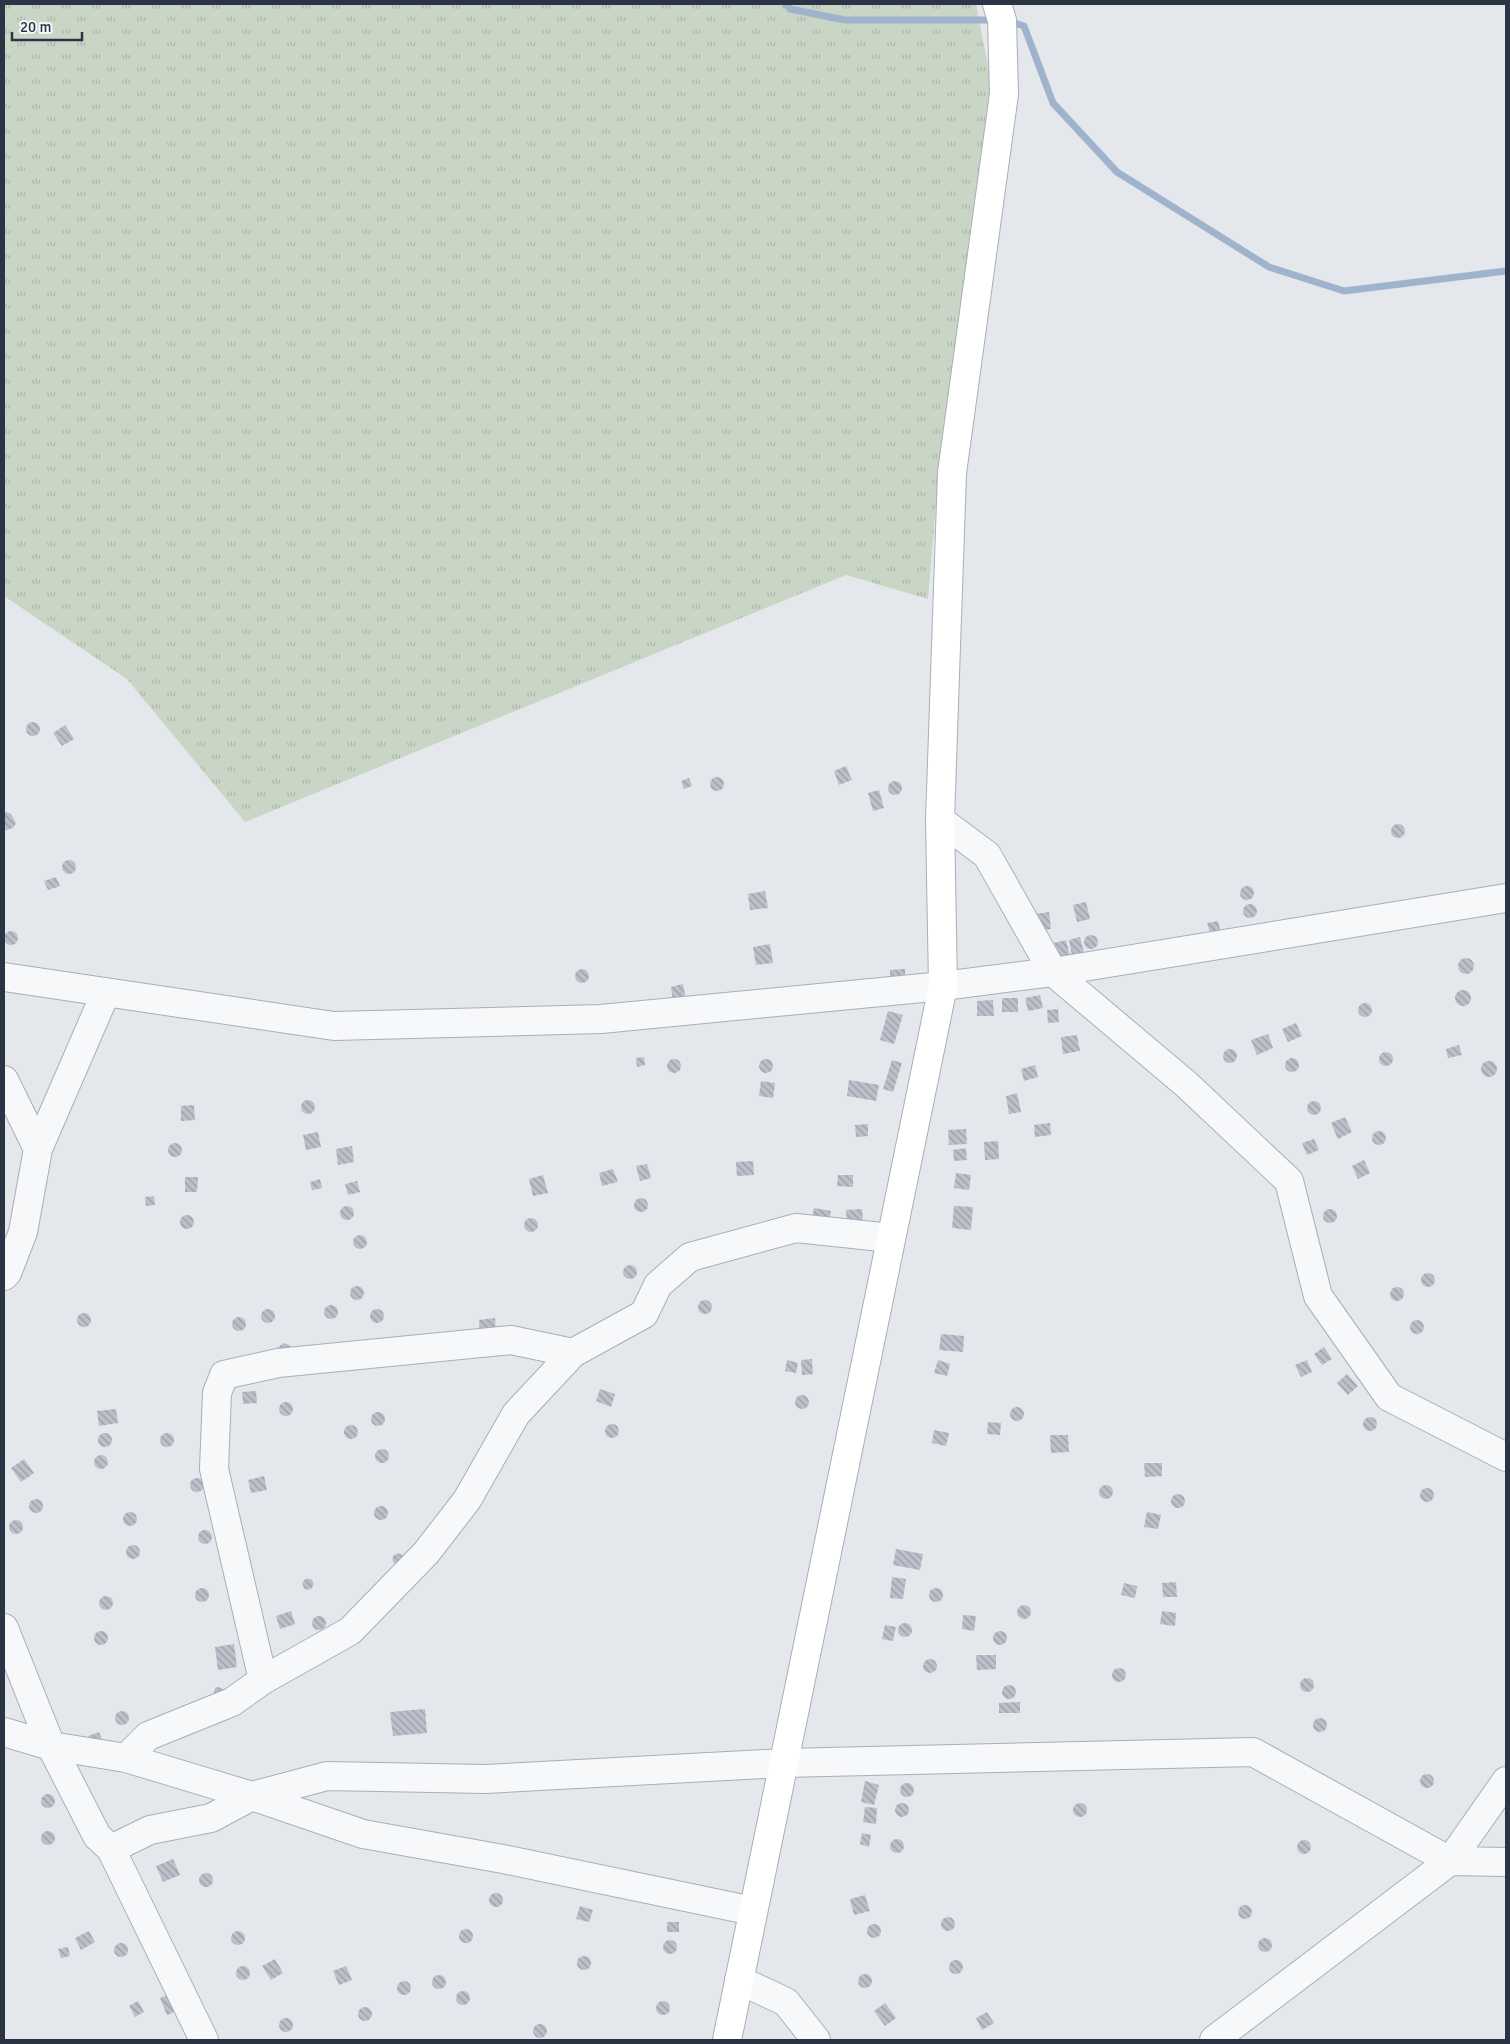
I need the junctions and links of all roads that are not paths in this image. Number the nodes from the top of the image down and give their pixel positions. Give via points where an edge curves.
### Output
1 (997, 4) edge
2 (940, 820) junction
3 (1506, 898) edge
4 (1054, 972) junction
5 (4, 977) edge
6 (943, 986) junction
7 (106, 992) junction
8 (4, 1080) edge
9 (38, 1149) junction
10 (891, 1238) junction
11 (4, 1276) edge
12 (573, 1353) junction
13 (1506, 1457) edge
14 (4, 1628) edge
15 (263, 1680) junction
16 (4, 1732) edge
17 (51, 1746) junction
18 (126, 1758) junction
19 (784, 1762) junction
20 (1506, 1781) edge
21 (252, 1796) junction
22 (111, 1849) junction
23 (1450, 1861) junction
24 (1506, 1862) edge
25 (753, 1911) junction
26 (739, 1980) junction
27 (204, 2040) edge
28 (727, 2040) edge
29 (816, 2040) edge
30 (1214, 2040) edge

1 - 2 main road via 1002,20 1004,94 952,473
2 - 4 street via 986,855
2 - 6 main road
3 - 4 street
4 - 6 street
4 - 13 street via 1186,1084 1289,1181 1318,1296 1388,1397
5 - 7 street
6 - 7 street via 601,1019 334,1026
6 - 10 main road
7 - 9 street
8 - 9 street
9 - 11 street via 23,1232
10 - 12 street via 796,1228 690,1257 658,1285 644,1314
10 - 19 main road
12 - 15 street via 516,1414 466,1500 426,1553 350,1631
12 - 15 street via 511,1340 278,1363 224,1375 218,1393 214,1469
14 - 17 street
15 - 18 street via 232,1702 148,1736
16 - 17 street
17 - 18 street
17 - 22 street via 98,1836
18 - 21 street
19 - 21 street via 485,1779 327,1776
19 - 23 street via 1253,1752
19 - 25 main road
20 - 23 street
21 - 22 street via 211,1818 150,1830
21 - 25 street via 364,1834 503,1858
22 - 27 street
23 - 24 street
23 - 30 street
25 - 26 main road
26 - 28 main road
26 - 29 street via 786,2002

